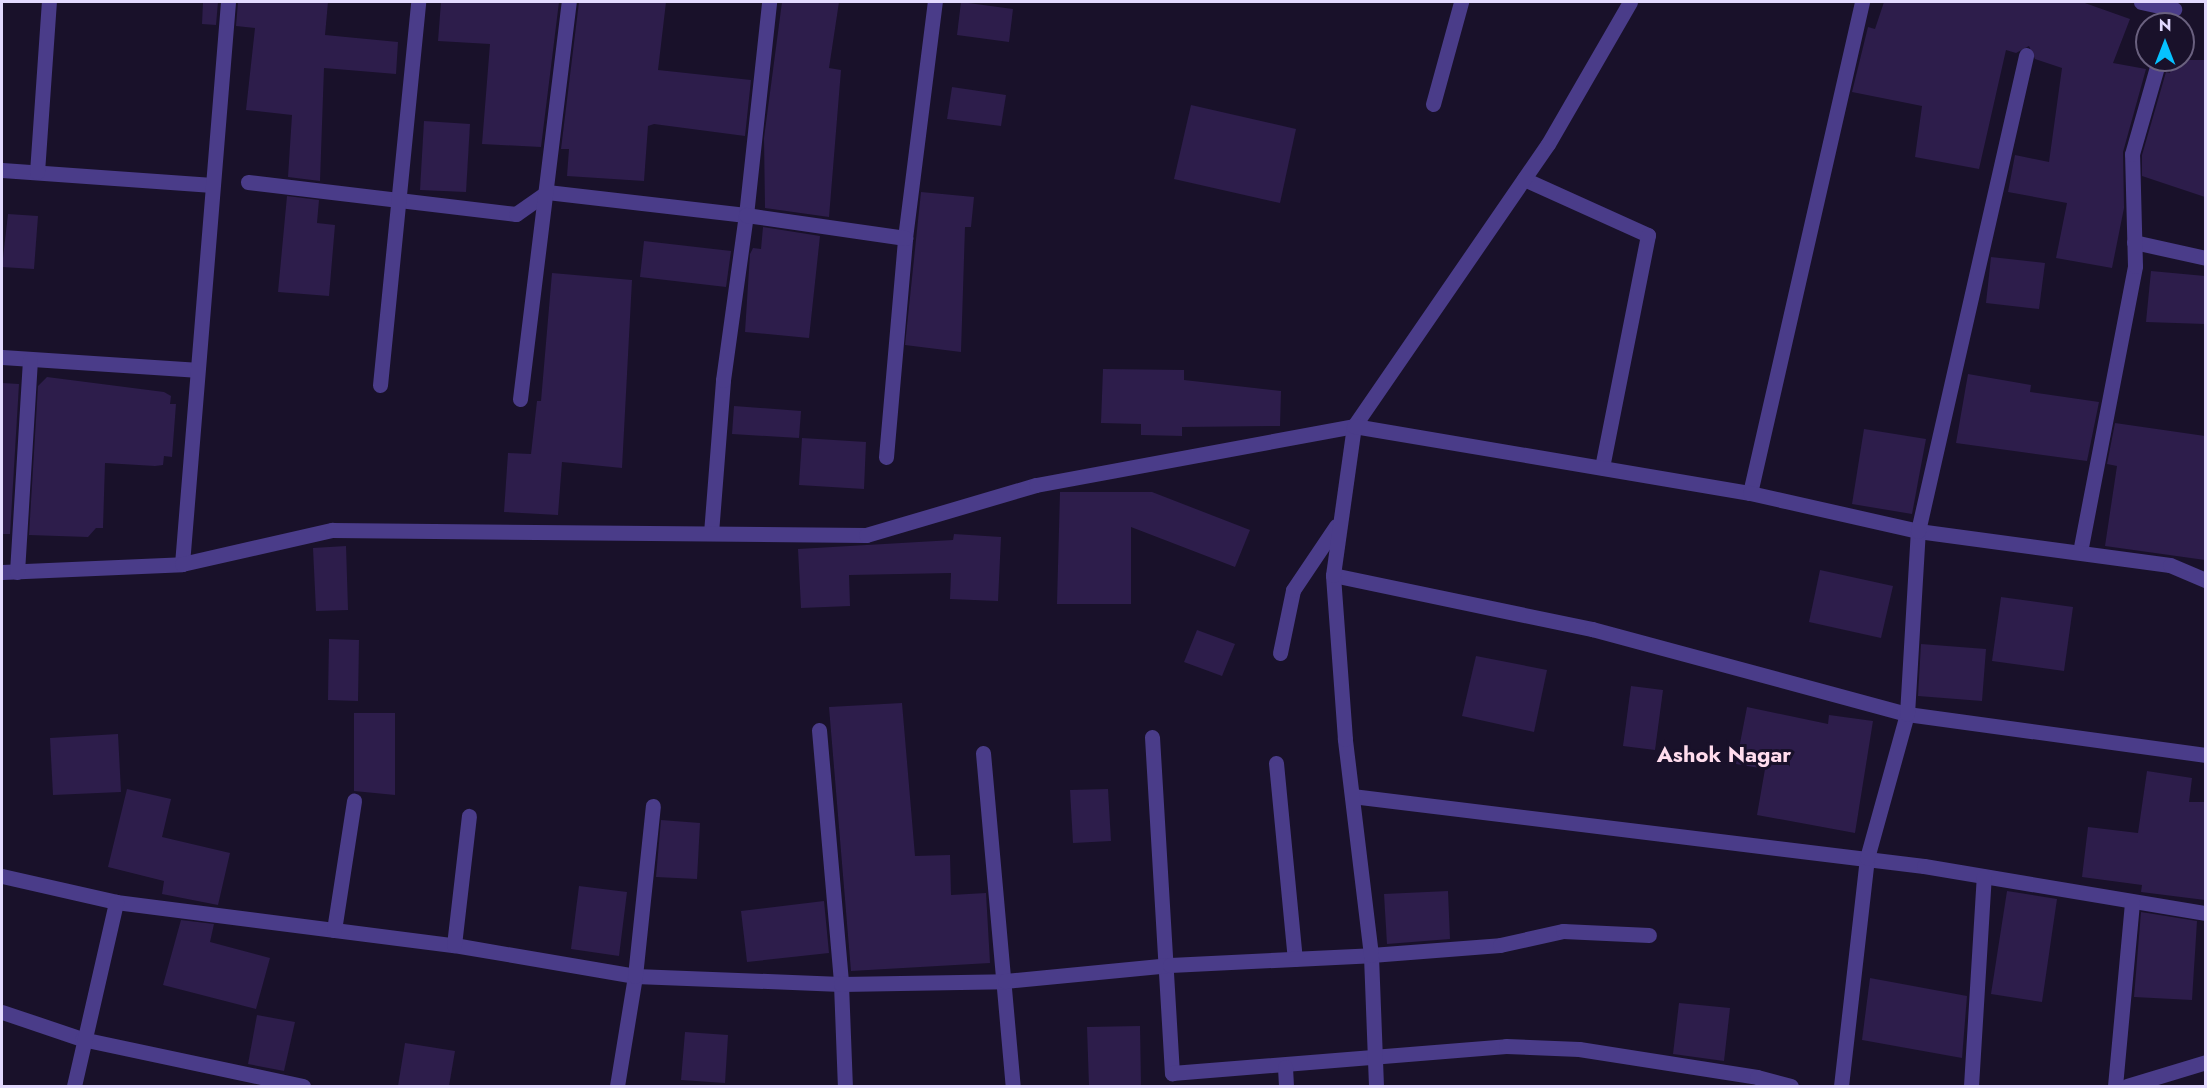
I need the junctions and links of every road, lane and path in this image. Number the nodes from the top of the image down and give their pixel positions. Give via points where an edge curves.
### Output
1 (49, 2) edge
2 (228, 2) edge
3 (418, 2) edge
4 (570, 2) edge
5 (769, 2) edge
6 (935, 2) edge
7 (1461, 2) edge
8 (1630, 2) edge
9 (1863, 2) edge
10 (2141, 2) edge
11 (2173, 12) edge
12 (2026, 55) dead end
13 (2156, 72) edge
14 (1433, 104) dead end
15 (2, 170) edge
16 (37, 172) junction
17 (1524, 179) junction
18 (248, 182) dead end
19 (212, 185) junction
20 (547, 192) junction
21 (397, 203) junction
22 (746, 215) junction
23 (905, 238) junction
24 (2134, 242) junction
25 (2205, 258) edge
26 (2, 357) edge
27 (30, 359) junction
28 (196, 370) junction
29 (380, 385) dead end
30 (520, 399) dead end
31 (1354, 426) junction
32 (886, 457) dead end
33 (1602, 467) junction
34 (1750, 493) junction
35 (1339, 521) junction
36 (1918, 531) junction
37 (711, 533) junction
38 (2080, 552) junction
39 (182, 564) junction
40 (9, 572) edge
41 (1333, 575) junction
42 (2205, 579) edge
43 (1280, 652) dead end
44 (1906, 714) junction
45 (819, 729) dead end
46 (1152, 737) dead end
47 (983, 753) dead end
48 (2205, 756) edge
49 (1276, 763) dead end
50 (1352, 796) junction
51 (354, 801) dead end
52 (653, 806) dead end
53 (469, 816) dead end
54 (1867, 858) junction
55 (2, 876) edge
56 (1984, 876) junction
57 (116, 902) junction
58 (2132, 903) junction
59 (2205, 912) edge
60 (334, 930) junction
61 (1649, 935) dead end
62 (454, 945) junction
63 (1371, 955) junction
64 (1295, 959) junction
65 (1170, 965) junction
66 (636, 976) junction
67 (1005, 981) junction
68 (841, 984) junction
69 (2, 1012) edge
70 (82, 1039) junction
71 (1372, 1058) junction
72 (2205, 1062) edge
73 (1285, 1067) junction
74 (1173, 1080) edge
75 (74, 1086) edge
76 (303, 1086) edge
77 (617, 1086) edge
78 (844, 1086) edge
79 (1012, 1086) edge
80 (1286, 1086) edge
81 (1376, 1086) edge
82 (1791, 1086) edge
83 (1841, 1086) edge
84 (1971, 1086) edge
85 (2115, 1086) edge
86 (2127, 1086) edge

1 - 16 street
2 - 19 street
3 - 21 street
4 - 20 street
5 - 22 street
6 - 23 street
7 - 14 street
8 - 17 street
9 - 34 street
10 - 11 street
12 - 36 street
13 - 24 street via 2132,154
15 - 16 street
16 - 19 street
17 - 31 street
17 - 33 street via 1648,236
18 - 21 street
19 - 28 street
20 - 21 street via 516,214
20 - 22 street
20 - 30 street
21 - 29 street
22 - 23 street
22 - 37 street via 723,380
23 - 32 street
24 - 25 street
24 - 38 street via 2135,267
26 - 27 street
27 - 28 street
27 - 40 street
28 - 39 street
31 - 33 street
31 - 35 street
31 - 37 street via 1036,485 866,535
33 - 34 street
34 - 36 street
35 - 41 street
35 - 43 street via 1293,590
36 - 38 street
36 - 44 street
37 - 39 street via 332,530
38 - 42 street via 2170,565
39 - 40 street
41 - 44 street via 1592,629
41 - 50 street
44 - 48 street
44 - 54 street
45 - 68 street
46 - 65 street
47 - 67 street
49 - 64 street
50 - 54 street
50 - 63 street
51 - 60 street
52 - 66 street
53 - 62 street
54 - 56 street
54 - 83 street
55 - 57 street
56 - 58 street
56 - 84 street
57 - 60 street
57 - 70 street
58 - 59 street
58 - 85 street
60 - 62 street
61 - 63 street via 1563,931 1500,945
62 - 66 street
63 - 64 street
63 - 71 street
64 - 65 street
65 - 67 street
65 - 74 street
66 - 68 street
66 - 77 street
67 - 68 street
67 - 79 street
68 - 78 street
69 - 70 street
70 - 75 street
70 - 76 street
71 - 73 street
71 - 81 street
71 - 82 street via 1506,1046 1579,1049 1757,1077
72 - 86 street
73 - 74 street
73 - 80 street

